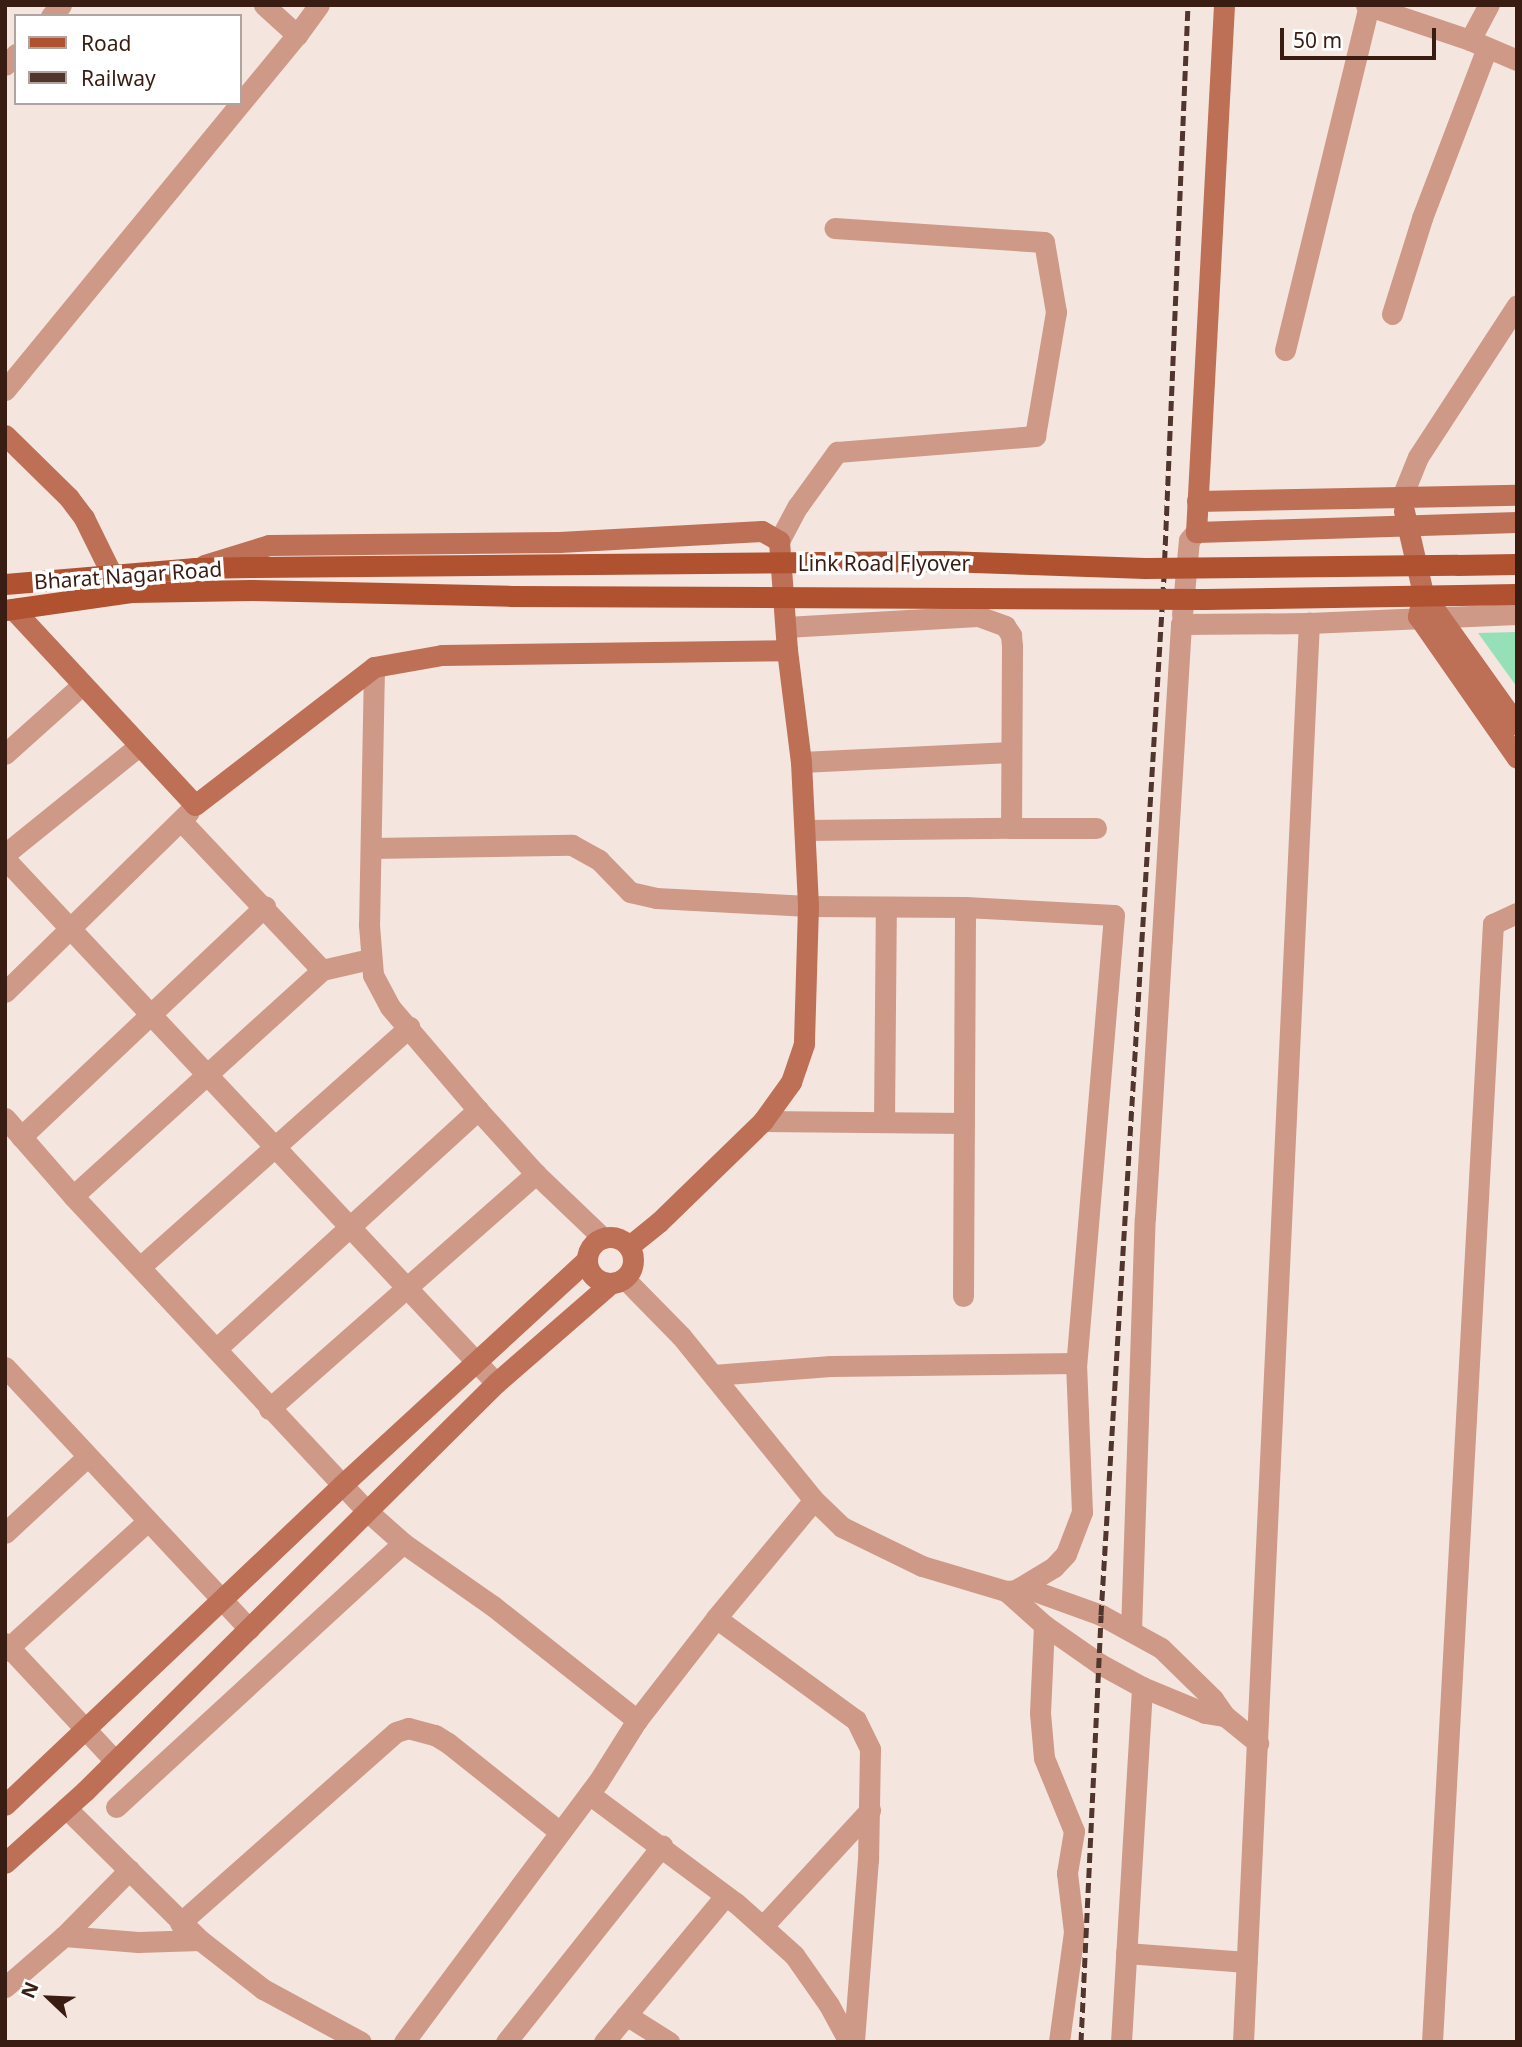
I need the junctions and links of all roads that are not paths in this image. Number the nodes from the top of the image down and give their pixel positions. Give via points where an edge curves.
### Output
1 (264, 5) edge
2 (319, 5) edge
3 (1224, 5) edge
4 (1489, 5) edge
5 (1368, 6) edge
6 (297, 35) junction
7 (1478, 44) junction
8 (1517, 60) edge
9 (242, 102) edge
10 (239, 105) edge
11 (834, 228) dead end
12 (1517, 304) edge
13 (1392, 314) dead end
14 (1285, 350) dead end
15 (5, 390) edge
16 (5, 435) edge
17 (1517, 495) edge
18 (1401, 499) junction
19 (1197, 501) junction
20 (1517, 522) edge
21 (1407, 524) junction
22 (1196, 533) junction
23 (779, 541) junction
24 (1517, 564) edge
25 (250, 567) joint
26 (195, 568) junction
27 (112, 575) junction
28 (5, 584) edge
29 (251, 590) joint
30 (1423, 593) junction
31 (1517, 594) edge
32 (9, 609) edge
33 (1517, 614) edge
34 (1418, 616) junction
35 (1440, 616) junction
36 (1309, 623) junction
37 (1181, 624) junction
38 (786, 627) junction
39 (787, 650) junction
40 (374, 667) junction
41 (82, 685) junction
42 (1517, 725) edge
43 (139, 746) junction
44 (1011, 752) junction
45 (5, 754) edge
46 (1517, 758) edge
47 (801, 762) junction
48 (188, 814) junction
49 (1011, 828) junction
50 (1096, 828) dead end
51 (805, 830) junction
52 (372, 848) junction
53 (5, 857) edge
54 (265, 906) junction
55 (808, 906) junction
56 (886, 907) junction
57 (965, 907) junction
58 (1517, 913) edge
59 (71, 931) junction
60 (370, 959) junction
61 (322, 970) junction
62 (5, 992) edge
63 (150, 1015) junction
64 (408, 1027) junction
65 (206, 1075) junction
66 (478, 1110) junction
67 (5, 1118) edge
68 (763, 1121) junction
69 (884, 1121) junction
70 (964, 1123) junction
71 (21, 1137) junction
72 (275, 1148) junction
73 (536, 1174) junction
74 (73, 1196) junction
75 (349, 1227) junction
76 (603, 1238) junction
77 (629, 1246) junction
78 (587, 1260) junction
79 (140, 1266) junction
80 (618, 1281) junction
81 (405, 1287) junction
82 (963, 1296) dead end
83 (216, 1349) junction
84 (475, 1360) junction
85 (1076, 1363) junction
86 (8, 1375) edge
87 (713, 1375) junction
88 (496, 1383) junction
89 (270, 1409) junction
90 (87, 1457) junction
91 (342, 1485) junction
92 (814, 1500) junction
93 (367, 1511) junction
94 (148, 1521) junction
95 (5, 1533) edge
96 (403, 1543) junction
97 (1012, 1589) junction
98 (222, 1600) junction
99 (716, 1618) junction
100 (1044, 1625) junction
101 (249, 1629) junction
102 (1131, 1631) junction
103 (7, 1647) edge
104 (1142, 1687) junction
105 (1225, 1716) junction
106 (637, 1720) junction
107 (86, 1729) junction
108 (1258, 1743) junction
109 (115, 1761) junction
110 (589, 1794) junction
111 (5, 1805) edge
112 (116, 1807) dead end
113 (66, 1808) junction
114 (870, 1810) junction
115 (560, 1832) junction
116 (662, 1846) junction
117 (5, 1863) edge
118 (129, 1870) junction
119 (725, 1896) junction
120 (180, 1923) junction
121 (763, 1926) junction
122 (64, 1936) junction
123 (200, 1940) junction
124 (1126, 1953) junction
125 (1247, 1962) junction
126 (5, 1987) edge
127 (626, 2015) junction
128 (361, 2042) edge
129 (404, 2042) edge
130 (506, 2042) edge
131 (604, 2042) edge
132 (669, 2042) edge
133 (849, 2042) edge
134 (854, 2042) edge
135 (1059, 2042) edge
136 (1121, 2042) edge
137 (1243, 2042) edge
138 (1432, 2042) edge

1 - 6 street
2 - 6 street
3 - 19 street
4 - 7 street
5 - 7 street
5 - 14 street
6 - 9 street
7 - 8 street
7 - 13 street
10 - 15 street
11 - 23 street via 1044,242 1056,312 1035,436 837,452
12 - 18 street via 1418,457
16 - 27 street via 69,498
17 - 18 street
18 - 19 street
18 - 21 street
19 - 22 street
20 - 21 street
21 - 22 street
21 - 30 street
22 - 37 street via 1189,540
23 - 26 street via 762,531 559,542 269,545
23 - 38 street
24 - 25 main road, Link Road Flyover, bridge via 1145,568 944,561
25 - 26 main road, Bharat Nagar Road
26 - 27 main road, Bharat Nagar Road
27 - 28 main road, Bharat Nagar Road
29 - 31 main road, Link Road Flyover, bridge via 512,596 1204,599
29 - 32 main road, Bharat Nagar Road via 131,592
30 - 34 street
30 - 35 street
32 - 41 street
33 - 35 street
34 - 35 street
34 - 36 street
34 - 46 street
35 - 42 street
36 - 37 street
36 - 108 street
37 - 102 street via 1145,1218
38 - 39 street
38 - 44 street via 978,616 995,621 1012,635
39 - 40 street via 442,655
39 - 47 street
40 - 48 street
40 - 52 street
41 - 43 street
41 - 45 street
43 - 48 street
43 - 53 street
44 - 47 street
44 - 49 street
47 - 51 street
48 - 54 street
48 - 59 street
49 - 50 street
49 - 51 street
51 - 55 street
52 - 55 street via 572,845 599,860 630,892 644,896
52 - 60 street
53 - 59 street
54 - 61 street
54 - 63 street
55 - 56 street
55 - 68 street via 804,1044 790,1082
56 - 57 street
56 - 69 street
57 - 70 street
57 - 85 street via 1114,915
58 - 138 street via 1493,924
59 - 62 street
59 - 63 street
60 - 61 street
60 - 64 street via 390,1007
61 - 65 street
63 - 65 street
63 - 71 street
64 - 66 street
64 - 72 street
65 - 72 street
65 - 74 street
66 - 73 street
66 - 75 street
67 - 71 street
68 - 69 street
68 - 77 street
69 - 70 street
70 - 82 street
71 - 74 street
72 - 75 street
72 - 79 street
73 - 76 street
73 - 81 street
74 - 79 street
75 - 81 street
75 - 83 street
76 - 77 street via 617,1237
76 - 78 street via 591,1246
77 - 80 street via 633,1266
78 - 80 street via 592,1274
78 - 84 street
79 - 83 street
80 - 87 street
80 - 88 street
81 - 84 street
81 - 89 street
83 - 89 street
84 - 88 street
84 - 91 street
85 - 87 street via 831,1366
85 - 97 street via 1082,1486 1079,1522 1066,1554 1054,1567
86 - 90 street
87 - 92 street
88 - 93 street
89 - 91 street
90 - 94 street
90 - 95 street
91 - 93 street
91 - 98 street
92 - 97 street via 842,1527 884,1549 922,1566
92 - 99 street
93 - 96 street
93 - 101 street
94 - 98 street
94 - 103 street
96 - 106 street via 493,1606
96 - 112 street
97 - 100 street
97 - 102 street via 1101,1615
98 - 101 street
98 - 107 street
99 - 106 street
99 - 114 street via 856,1720 870,1749
100 - 104 street
100 - 135 street via 1040,1713 1044,1758 1074,1831 1067,1873 1074,1932
101 - 109 street
102 - 105 street via 1181,1665
103 - 107 street
104 - 105 street via 1205,1713
104 - 124 street
105 - 108 street
106 - 110 street
107 - 109 street
107 - 111 street
108 - 125 street
109 - 113 street
110 - 115 street
110 - 116 street
113 - 117 street
113 - 118 street
114 - 121 street
114 - 134 street
115 - 120 street via 448,1743 408,1728 396,1732
115 - 129 street
116 - 119 street
116 - 130 street
118 - 120 street
118 - 122 street
119 - 121 street
119 - 127 street
120 - 123 street
121 - 133 street via 794,1955
122 - 123 street via 138,1942
122 - 126 street
123 - 128 street via 263,1989
124 - 125 street
124 - 136 street
125 - 137 street
127 - 131 street
127 - 132 street

